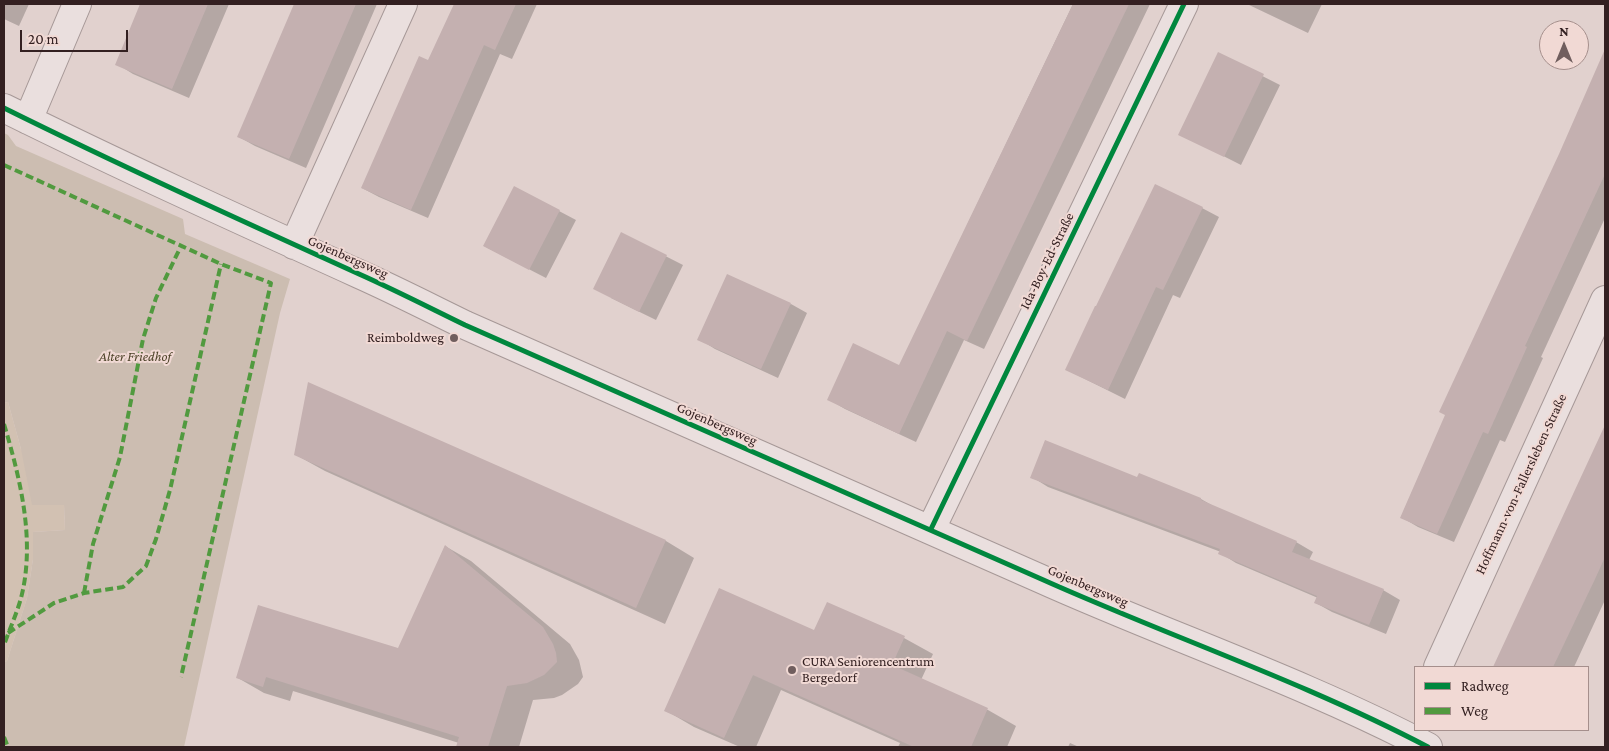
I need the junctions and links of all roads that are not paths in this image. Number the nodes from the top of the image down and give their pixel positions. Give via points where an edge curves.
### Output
1 (77, 4) edge
2 (403, 4) edge
3 (1184, 4) edge
4 (4, 108) edge
5 (28, 120) junction
6 (294, 245) junction
7 (1605, 300) edge
8 (931, 529) junction
9 (1438, 666) edge
10 (1416, 733) edge

1 - 5 street
2 - 6 street
3 - 8 street, Ida-Boy-Ed-Straße
4 - 5 street, Gojenbergsweg
5 - 6 street, Gojenbergsweg
6 - 8 street, Gojenbergsweg via 462,323
7 - 9 street, Hoffmann-von-Fallersleben-Straße
8 - 10 street, Gojenbergsweg via 1043,580

